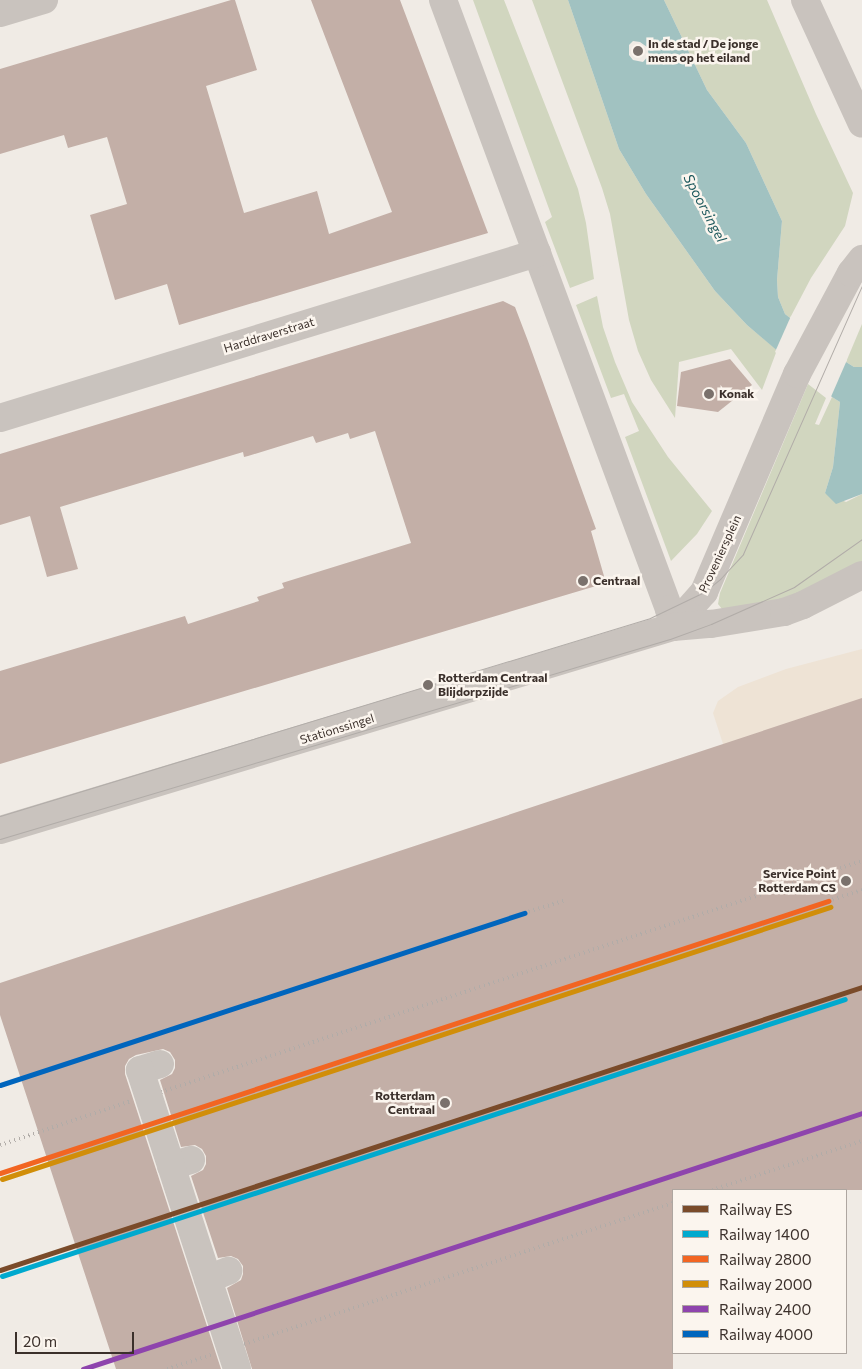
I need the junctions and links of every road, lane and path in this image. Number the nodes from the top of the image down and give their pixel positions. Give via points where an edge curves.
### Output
1 (44, 0) edge
2 (443, 0) edge
3 (805, 0) edge
4 (0, 13) edge
5 (862, 124) edge
6 (537, 253) junction
7 (862, 260) edge
8 (0, 418) edge
9 (862, 575) edge
10 (673, 627) junction
11 (0, 830) edge
12 (160, 1064) dead end
13 (238, 1369) edge

1 - 4 street
2 - 6 street
3 - 5 street
6 - 8 street, Harddraverstraat
6 - 10 street
7 - 10 street, Proveniersplein via 851,273 797,374 704,592
9 - 10 street via 784,612
10 - 11 street, Stationssingel
12 - 13 street, bridge via 140,1070 181,1163 218,1275

